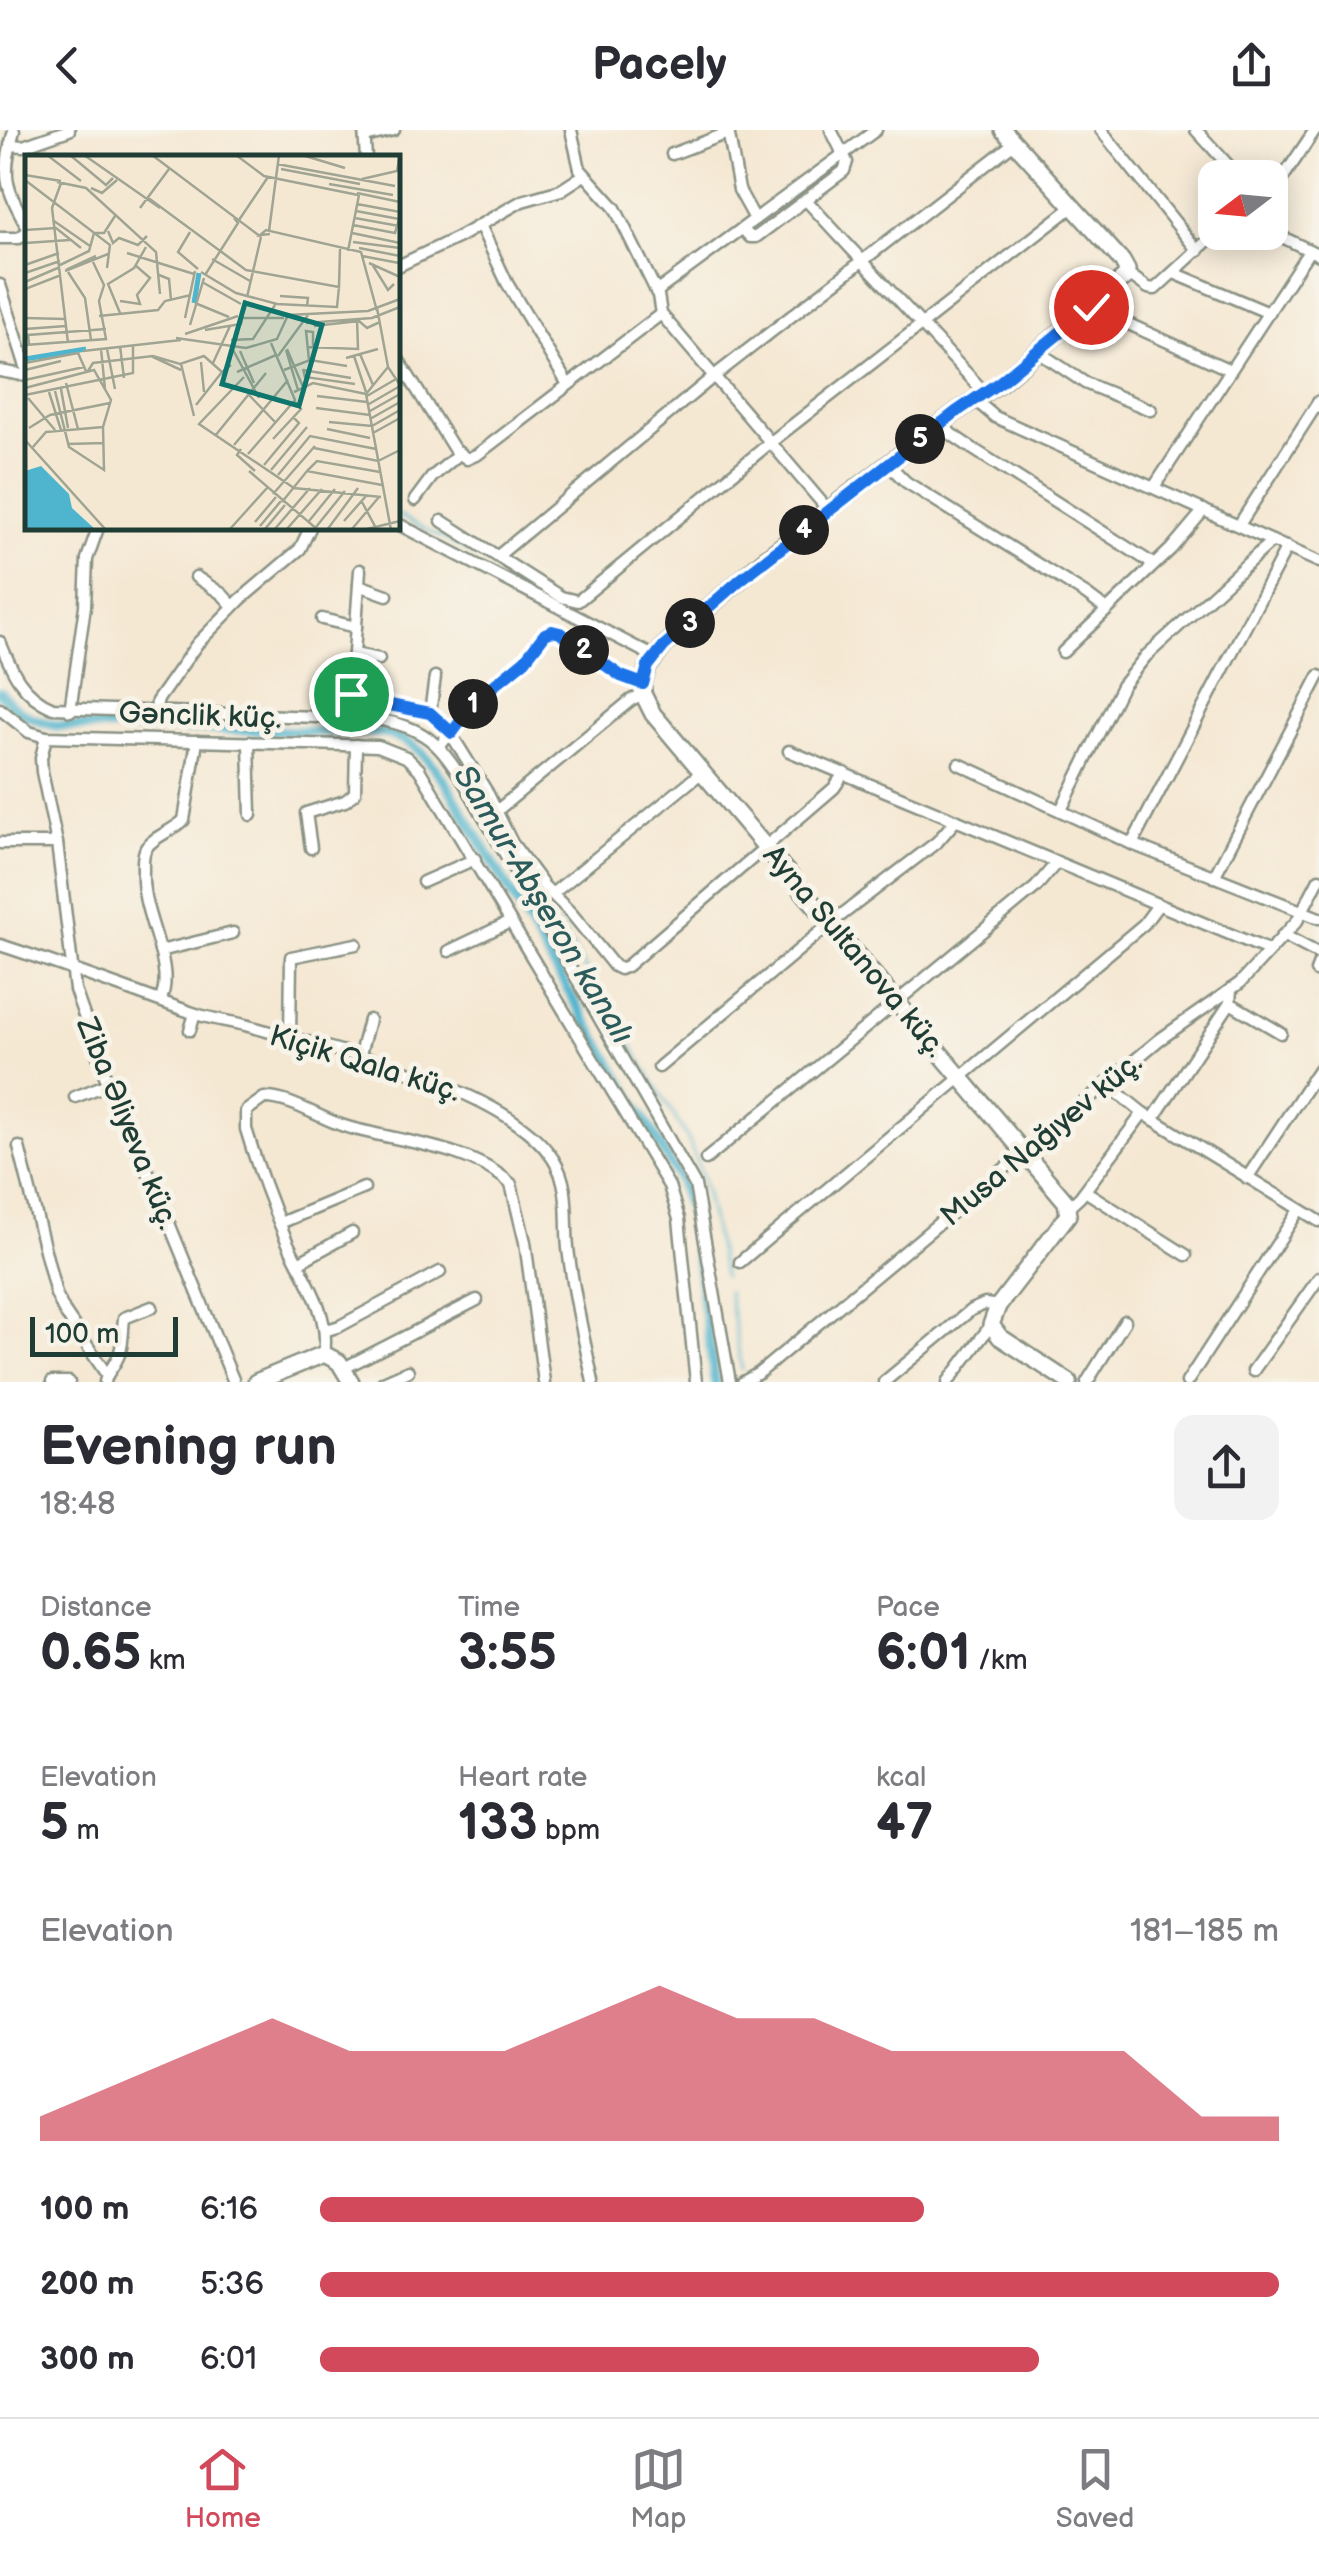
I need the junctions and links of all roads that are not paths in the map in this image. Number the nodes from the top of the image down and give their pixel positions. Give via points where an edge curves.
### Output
1 (14, 130) edge
2 (68, 130) edge
3 (394, 130) edge
4 (571, 130) edge
5 (831, 130) edge
6 (876, 130) edge
7 (1101, 130) edge
8 (1196, 130) edge
9 (1315, 130) edge
10 (728, 131) edge
11 (364, 134) edge
12 (1008, 137) edge
13 (10, 145) junction
14 (672, 154) dead end
15 (843, 155) junction
16 (1224, 160) edge
17 (1288, 170) edge
18 (584, 175) junction
19 (806, 200) junction
20 (1071, 208) junction
21 (755, 219) junction
22 (25, 222) edge
23 (480, 225) junction
24 (742, 228) junction
25 (25, 232) edge
26 (0, 238) edge
27 (1288, 241) edge
28 (1198, 251) joint
29 (1314, 253) edge
30 (866, 260) junction
31 (400, 265) edge
32 (1174, 273) junction
33 (1127, 274) junction
34 (0, 285) edge
35 (656, 292) junction
36 (1091, 307) junction
37 (1269, 313) junction
38 (661, 314) junction
39 (922, 323) junction
40 (1036, 351) junction
41 (25, 365) edge
42 (1230, 370) junction
43 (0, 371) edge
44 (402, 374) edge
45 (25, 375) edge
46 (714, 377) junction
47 (567, 382) junction
48 (980, 397) junction
49 (1319, 401) edge
50 (1151, 410) dead end
51 (942, 422) junction
52 (771, 442) junction
53 (458, 455) junction
54 (888, 464) junction
55 (1154, 487) junction
56 (415, 500) dead end
57 (829, 510) junction
58 (1204, 510) junction
59 (442, 522) dead end
60 (400, 525) edge
61 (1239, 525) junction
62 (97, 530) edge
63 (309, 530) edge
64 (1272, 540) junction
65 (1286, 547) junction
66 (498, 555) junction
67 (1319, 562) edge
68 (1153, 564) junction
69 (360, 570) dead end
70 (196, 576) dead end
71 (359, 586) junction
72 (387, 595) dead end
73 (233, 606) junction
74 (1107, 610) junction
75 (322, 620) dead end
76 (356, 627) junction
77 (0, 642) edge
78 (1064, 652) dead end
79 (354, 654) junction
80 (654, 657) junction
81 (379, 659) dead end
82 (1319, 676) edge
83 (435, 677) dead end
84 (643, 689) junction
85 (0, 710) edge
86 (70, 711) junction
87 (430, 713) junction
88 (156, 714) junction
89 (452, 733) junction
90 (46, 737) junction
91 (198, 741) junction
92 (249, 742) junction
93 (356, 745) junction
94 (440, 746) junction
95 (788, 751) dead end
96 (959, 764) dead end
97 (702, 772) junction
98 (844, 773) junction
99 (1061, 810) junction
100 (496, 812) junction
101 (251, 814) dead end
102 (484, 818) junction
103 (956, 820) junction
104 (0, 842) edge
105 (57, 843) junction
106 (1132, 844) junction
107 (767, 847) junction
108 (311, 848) dead end
109 (474, 860) junction
110 (1057, 862) junction
111 (1214, 877) junction
112 (1319, 879) edge
113 (423, 882) dead end
114 (552, 894) junction
115 (1158, 905) junction
116 (1302, 912) junction
117 (1319, 918) edge
118 (510, 922) junction
119 (831, 923) junction
120 (232, 933) dead end
121 (1284, 935) junction
122 (356, 944) dead end
123 (0, 945) edge
124 (1268, 950) junction
125 (160, 951) junction
126 (449, 952) dead end
127 (1319, 954) edge
128 (73, 968) junction
129 (1231, 989) junction
130 (162, 999) junction
131 (895, 1000) junction
132 (1230, 1003) junction
133 (195, 1014) junction
134 (369, 1020) dead end
135 (190, 1030) dead end
136 (1281, 1033) dead end
137 (290, 1040) junction
138 (359, 1058) junction
139 (659, 1067) dead end
140 (1319, 1069) edge
141 (960, 1076) junction
142 (108, 1084) junction
143 (1108, 1085) junction
144 (74, 1096) dead end
145 (1148, 1116) junction
146 (19, 1147) dead end
147 (1025, 1154) junction
148 (706, 1159) dead end
149 (1247, 1178) junction
150 (364, 1188) dead end
151 (1085, 1191) junction
152 (1068, 1208) junction
153 (1299, 1210) junction
154 (1319, 1221) edge
155 (280, 1222) junction
156 (352, 1233) dead end
157 (1186, 1255) dead end
158 (740, 1262) dead end
159 (298, 1263) junction
160 (440, 1272) dead end
161 (1319, 1278) edge
162 (477, 1300) dead end
163 (998, 1306) junction
164 (152, 1307) dead end
165 (1125, 1321) dead end
166 (991, 1324) junction
167 (327, 1330) junction
168 (324, 1354) junction
169 (408, 1371) dead end
170 (1253, 1371) dead end
171 (347, 1375) edge
172 (106, 1378) edge
173 (52, 1382) edge
174 (69, 1382) edge
175 (234, 1382) edge
176 (256, 1382) edge
177 (383, 1382) edge
178 (544, 1382) edge
179 (593, 1382) edge
180 (696, 1382) edge
181 (730, 1382) edge
182 (743, 1382) edge
183 (884, 1382) edge
184 (948, 1382) edge
185 (1068, 1382) edge
186 (1087, 1382) edge
187 (1187, 1382) edge

1 - 13 street
2 - 13 street
3 - 11 street
4 - 18 street
5 - 15 street
6 - 15 street
7 - 28 street
8 - 16 street
9 - 17 street
10 - 14 street
10 - 21 street via 739,190
12 - 20 street
12 - 30 street
13 - 22 street via 5,176
15 - 19 street via 844,171
15 - 21 street
18 - 23 street
18 - 35 street via 610,200
19 - 24 street via 756,237
19 - 30 street
20 - 33 street
20 - 39 street
21 - 24 street
23 - 31 street
23 - 47 street
24 - 35 street
25 - 26 street
27 - 29 street
28 - 32 street
29 - 37 street
30 - 39 street
30 - 46 street
32 - 33 street via 1152,290
32 - 37 street
33 - 36 street
34 - 41 street
35 - 38 street
36 - 40 street
36 - 42 street
37 - 42 street
38 - 46 street
38 - 47 street
39 - 48 street
39 - 52 street
40 - 48 street
40 - 50 street via 1086,383
42 - 55 street
43 - 45 street
44 - 53 street
46 - 52 street
46 - 66 street
47 - 53 street via 478,454
48 - 51 street
48 - 55 street via 995,417
49 - 61 street
51 - 54 street
51 - 68 street via 973,449
52 - 57 street
52 - 66 street via 578,601 560,597
53 - 56 street
54 - 57 street
54 - 74 street
55 - 58 street
57 - 80 street
58 - 61 street
58 - 68 street
59 - 66 street
60 - 80 street
61 - 64 street
62 - 86 street via 87,560
63 - 73 street via 300,549
64 - 65 street
64 - 99 street via 1130,675
65 - 67 street
65 - 106 street
68 - 74 street
69 - 71 street
70 - 73 street
71 - 72 street
71 - 76 street
73 - 88 street via 197,644 157,701
74 - 78 street
75 - 76 street
76 - 79 street
77 - 86 street, Gənclik küç. via 27,692
79 - 81 street
79 - 87 street via 355,698
80 - 84 street
82 - 111 street
83 - 87 street
84 - 89 street via 552,631 476,700
84 - 97 street, Ayna Sultanova küç. via 654,714
84 - 100 street
85 - 90 street, Gənclik küç.
86 - 88 street, Gənclik küç.
87 - 89 street
88 - 94 street, Gənclik küç. via 376,720 416,729
89 - 94 street
89 - 100 street
90 - 91 street, Gənclik küç.
90 - 105 street, Ziba Əliyeva küç. via 42,772
91 - 92 street, Gənclik küç.
91 - 125 street via 184,820 144,856 143,900
92 - 93 street, Gənclik küç.
92 - 101 street
93 - 108 street via 355,792 306,812
93 - 109 street, Gənclik küç. via 393,750 419,769
94 - 102 street
95 - 98 street
96 - 99 street
97 - 107 street, Ayna Sultanova küç.
97 - 114 street
98 - 103 street
98 - 107 street
99 - 106 street
100 - 102 street
100 - 114 street
102 - 181 street via 694,1185
103 - 110 street
103 - 119 street
104 - 105 street
105 - 128 street, Ziba Əliyeva küç.
106 - 111 street
107 - 114 street via 620,969
107 - 119 street, Ayna Sultanova küç.
109 - 113 street
109 - 118 street, Gənclik küç.
110 - 115 street
110 - 131 street via 1036,887
111 - 116 street
112 - 116 street, Musa Nağıyev küç.
115 - 124 street
115 - 141 street via 1144,924
116 - 117 street
116 - 121 street, Musa Nağıyev küç.
118 - 126 street
118 - 180 street, Gənclik küç. via 669,1186
119 - 131 street, Ayna Sultanova küç.
119 - 139 street
120 - 125 street
121 - 124 street, Musa Nağıyev küç.
121 - 127 street
122 - 137 street via 292,958
123 - 128 street, Kiçik Qala küç.
124 - 129 street, Musa Nağıyev küç.
125 - 130 street via 167,980
128 - 130 street, Kiçik Qala küç.
128 - 142 street, Ziba Əliyeva küç.
129 - 132 street
129 - 143 street, Musa Nağıyev küç.
130 - 133 street, Kiçik Qala küç.
131 - 141 street, Ayna Sultanova küç.
131 - 148 street
132 - 136 street
132 - 145 street
133 - 135 street
133 - 137 street, Kiçik Qala küç.
134 - 138 street
137 - 138 street, Kiçik Qala küç.
138 - 179 street, Kiçik Qala küç. via 495,1108 553,1159 568,1207 568,1246
140 - 149 street
141 - 147 street, Ayna Sultanova küç.
141 - 158 street
142 - 144 street
142 - 175 street, Ziba Əliyeva küç.
143 - 145 street
143 - 147 street, Musa Nağıyev küç.
145 - 149 street
145 - 151 street
146 - 172 street via 56,1294
147 - 152 street, Ayna Sultanova küç.
147 - 182 street, Musa Nağıyev küç.
149 - 153 street
150 - 155 street
151 - 152 street
151 - 157 street
152 - 163 street via 1062,1226
153 - 154 street
153 - 187 street
155 - 159 street
155 - 178 street via 246,1129 246,1111 258,1099 276,1098 346,1126 438,1146 511,1184
156 - 159 street
159 - 167 street
160 - 167 street
161 - 170 street
162 - 171 street
163 - 166 street
163 - 183 street via 971,1310
164 - 172 street via 124,1318 122,1355
165 - 186 street
166 - 184 street
166 - 185 street
167 - 168 street
168 - 171 street
168 - 176 street
169 - 177 street
173 - 174 street

